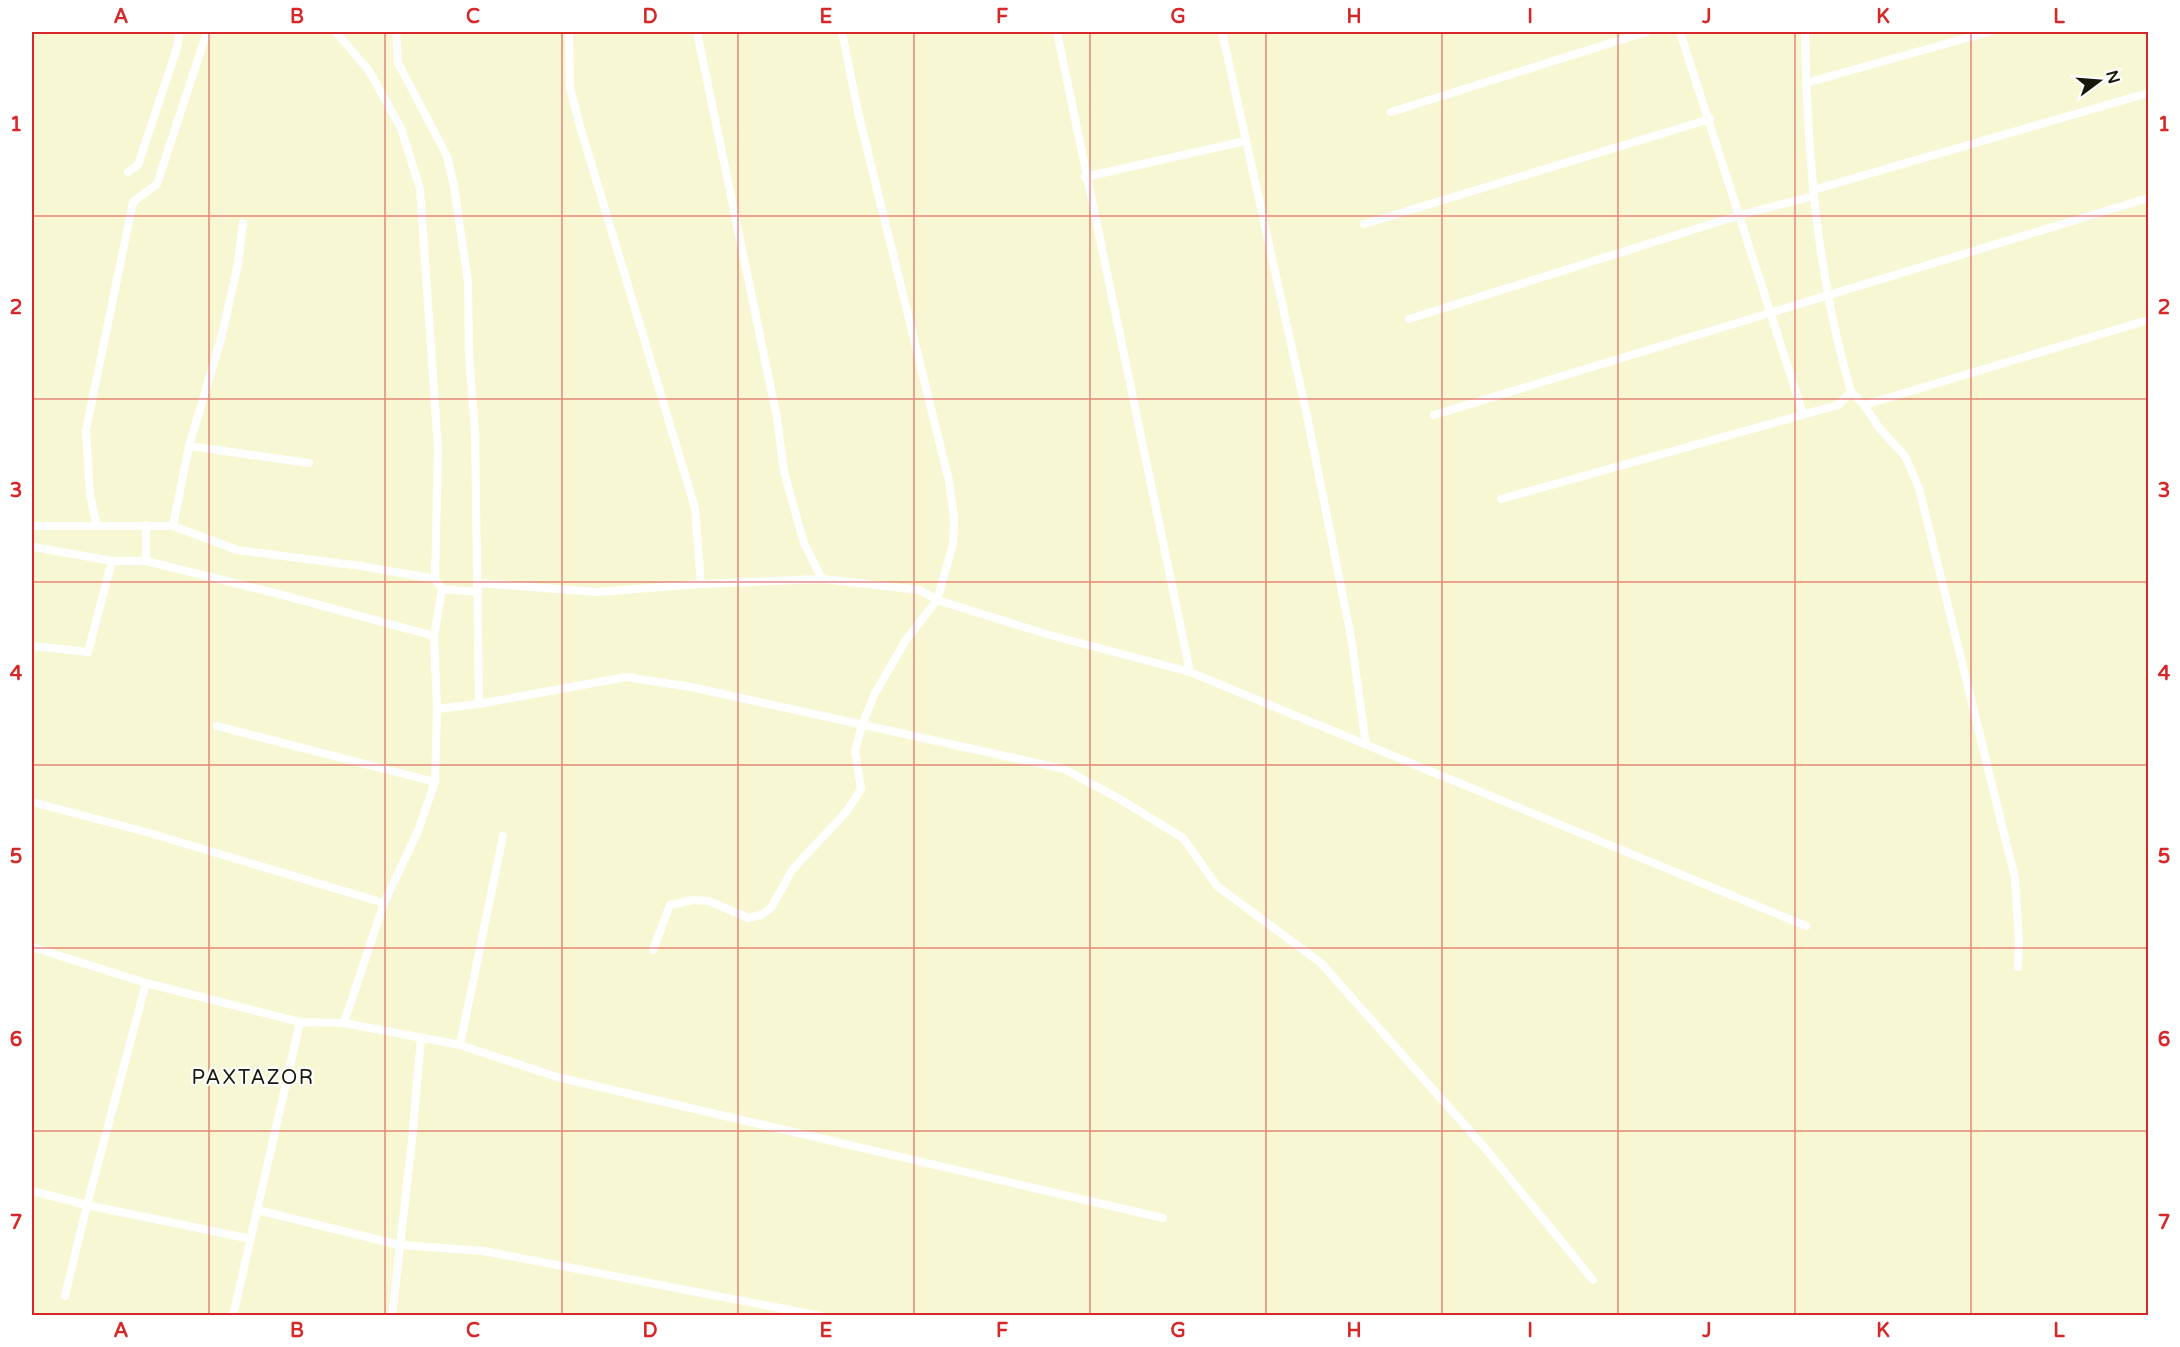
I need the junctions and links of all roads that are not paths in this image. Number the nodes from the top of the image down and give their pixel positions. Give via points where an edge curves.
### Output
1 (180, 32) edge
2 (207, 32) edge
3 (336, 32) edge
4 (396, 32) edge
5 (569, 32) edge
6 (697, 32) edge
7 (842, 32) edge
8 (1056, 32) edge
9 (1222, 32) edge
10 (1646, 32) edge
11 (1680, 32) edge
12 (1805, 32) edge
13 (1988, 32) edge
14 (1806, 83) junction
15 (2148, 93) edge
16 (1391, 112) dead end
17 (1710, 119) junction
18 (1245, 141) junction
19 (128, 172) dead end
20 (1085, 177) junction
21 (1814, 193) junction
22 (2148, 198) edge
23 (1740, 215) junction
24 (243, 224) dead end
25 (1364, 224) dead end
26 (1828, 296) junction
27 (1769, 313) junction
28 (1409, 319) dead end
29 (2148, 320) edge
30 (1851, 392) junction
31 (1864, 405) junction
32 (1803, 414) junction
33 (1434, 416) dead end
34 (189, 446) junction
35 (309, 463) dead end
36 (1501, 499) dead end
37 (146, 525) junction
38 (32, 526) edge
39 (97, 526) junction
40 (173, 526) junction
41 (34, 547) dead end
42 (112, 561) junction
43 (146, 561) junction
44 (435, 579) junction
45 (822, 579) junction
46 (478, 583) junction
47 (701, 584) junction
48 (442, 590) junction
49 (478, 592) junction
50 (937, 600) junction
51 (434, 636) junction
52 (32, 646) edge
53 (1190, 672) junction
54 (479, 704) junction
55 (437, 709) junction
56 (862, 725) junction
57 (217, 726) dead end
58 (1366, 745) junction
59 (435, 782) junction
60 (32, 802) edge
61 (503, 836) dead end
62 (384, 903) junction
63 (1806, 927) dead end
64 (32, 947) edge
65 (653, 950) dead end
66 (2018, 967) dead end
67 (146, 983) junction
68 (300, 1022) junction
69 (344, 1023) junction
70 (421, 1038) junction
71 (460, 1045) junction
72 (32, 1191) edge
73 (87, 1205) junction
74 (257, 1210) junction
75 (1163, 1218) dead end
76 (251, 1239) junction
77 (400, 1245) junction
78 (1593, 1280) dead end
79 (65, 1296) dead end
80 (233, 1316) edge
81 (392, 1316) edge
82 (821, 1316) edge

1 - 19 street via 138,165
2 - 39 street via 157,184 133,202 86,430 90,495
3 - 44 street via 369,70 401,128 420,189 438,449
4 - 46 street via 398,63 447,156 454,186 468,282
5 - 47 street via 570,88 695,508
6 - 45 street via 777,418 784,472 804,543
7 - 50 street via 949,481 954,518 952,544
8 - 20 street
9 - 18 street
10 - 16 street
11 - 17 street
12 - 14 street
13 - 14 street
14 - 21 street
15 - 21 street
17 - 23 street
17 - 25 street
18 - 20 street
18 - 58 street via 1310,428 1351,637
20 - 53 street
21 - 23 street
21 - 26 street
22 - 26 street
23 - 27 street
23 - 28 street
24 - 34 street via 221,339
26 - 27 street
26 - 30 street
27 - 32 street
27 - 33 street
29 - 31 street
30 - 31 street
30 - 32 street via 1838,405
31 - 66 street via 1905,456 1919,488 2015,878
32 - 36 street
34 - 35 street
34 - 40 street
37 - 39 street
37 - 40 street
37 - 43 street
38 - 39 street
40 - 44 street via 237,550
41 - 42 street
42 - 43 street
42 - 52 street via 88,652
43 - 51 street
44 - 48 street
45 - 47 street
45 - 50 street via 920,590
46 - 47 street via 597,592
46 - 49 street
48 - 49 street
48 - 51 street
49 - 54 street
50 - 53 street
50 - 56 street via 906,640 875,693
51 - 55 street
53 - 58 street
54 - 55 street
54 - 56 street via 626,677 691,687
55 - 59 street
56 - 65 street via 855,751 861,789 847,811 792,870 771,908 748,918 709,901 670,905
56 - 78 street via 1064,769 1183,838 1217,886 1321,963 1485,1148
57 - 59 street
58 - 63 street
59 - 62 street via 418,831
60 - 62 street
61 - 71 street
62 - 69 street
64 - 67 street
67 - 68 street
67 - 73 street
68 - 69 street
68 - 74 street
69 - 70 street
70 - 71 street
70 - 77 street
71 - 75 street via 557,1077
72 - 73 street
73 - 76 street
73 - 79 street
74 - 76 street
74 - 77 street
76 - 80 street
77 - 81 street
77 - 82 street via 484,1251

